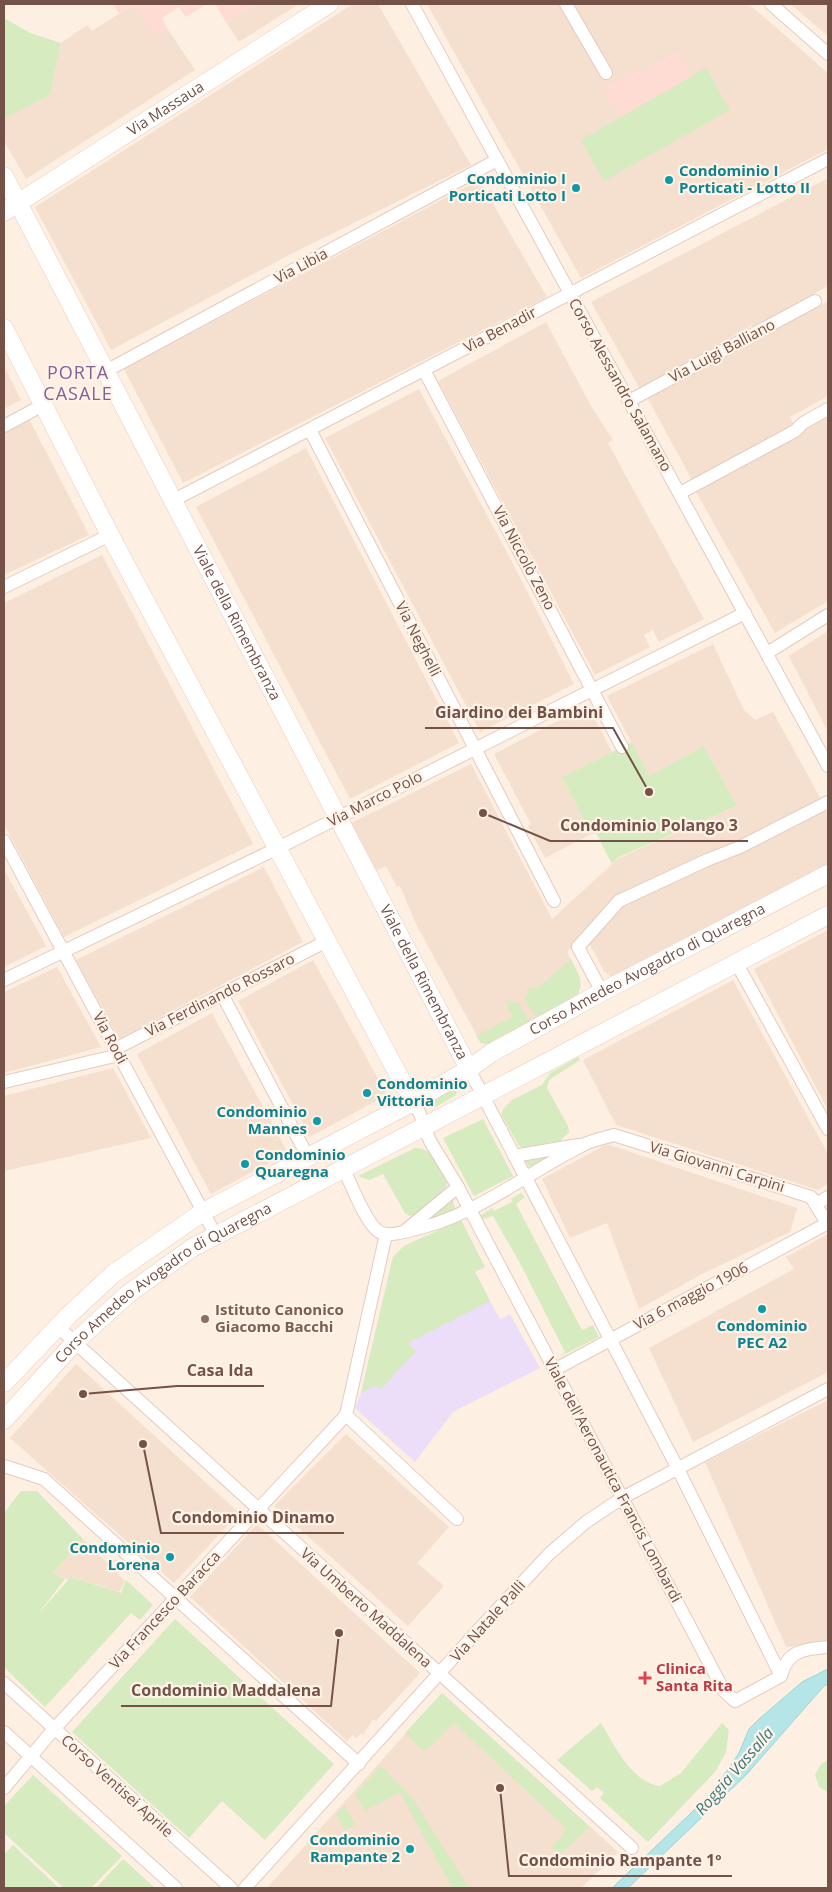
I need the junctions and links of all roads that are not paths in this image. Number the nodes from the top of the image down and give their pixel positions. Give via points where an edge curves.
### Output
1 (329, 4) edge
2 (412, 4) edge
3 (566, 4) edge
4 (771, 4) edge
5 (828, 54) edge
6 (606, 73) dead end
7 (828, 159) edge
8 (497, 160) junction
9 (4, 176) edge
10 (11, 207) edge
11 (570, 294) junction
12 (815, 301) dead end
13 (4, 328) edge
14 (424, 370) junction
15 (106, 371) junction
16 (629, 401) junction
17 (43, 405) junction
18 (828, 409) edge
19 (4, 426) edge
20 (310, 430) junction
21 (680, 493) junction
22 (172, 501) junction
23 (110, 536) junction
24 (4, 587) edge
25 (745, 613) junction
26 (828, 615) edge
27 (767, 653) junction
28 (593, 689) junction
29 (622, 747) dead end
30 (475, 748) junction
31 (828, 766) edge
32 (828, 802) edge
33 (337, 818) junction
34 (4, 841) edge
35 (276, 849) junction
36 (828, 874) edge
37 (554, 901) dead end
38 (828, 915) edge
39 (325, 942) junction
40 (63, 951) junction
41 (736, 962) junction
42 (4, 980) edge
43 (602, 992) junction
44 (222, 994) junction
45 (117, 1052) junction
46 (469, 1069) junction
47 (4, 1082) edge
48 (482, 1096) junction
49 (413, 1102) junction
50 (424, 1126) junction
51 (828, 1129) edge
52 (586, 1144) junction
53 (514, 1156) junction
54 (308, 1157) junction
55 (343, 1168) junction
56 (526, 1178) junction
57 (458, 1187) junction
58 (828, 1197) edge
59 (816, 1204) junction
60 (470, 1210) junction
61 (203, 1212) junction
62 (828, 1223) edge
63 (404, 1232) junction
64 (215, 1234) junction
65 (386, 1234) junction
66 (58, 1327) junction
67 (609, 1339) junction
68 (74, 1342) junction
69 (554, 1370) junction
70 (4, 1383) edge
71 (828, 1389) edge
72 (346, 1415) junction
73 (4, 1420) edge
74 (4, 1466) edge
75 (678, 1469) junction
76 (622, 1498) junction
77 (258, 1511) junction
78 (457, 1519) dead end
79 (175, 1599) junction
80 (828, 1648) edge
81 (439, 1674) junction
82 (781, 1676) junction
83 (4, 1683) edge
84 (54, 1729) junction
85 (4, 1732) edge
86 (32, 1757) junction
87 (359, 1764) junction
88 (4, 1788) edge
89 (632, 1848) dead end
90 (176, 1888) edge
91 (231, 1888) edge
92 (245, 1888) edge

1 - 10 street, Via Massaua
2 - 8 street, Corso Alessandro Salamano
3 - 6 street
4 - 5 street
7 - 11 street, Via Benadir
8 - 11 street, Corso Alessandro Salamano
8 - 15 street, Via Libia
9 - 10 street, Viale della Rimembranza
10 - 15 street, Viale della Rimembranza
11 - 14 street, Via Benadir
11 - 16 street, Corso Alessandro Salamano
12 - 16 street, Via Luigi Balliano
13 - 17 street
14 - 20 street, Via Benadir
14 - 28 street, Via Niccolò Zeno
15 - 22 street, Viale della Rimembranza
16 - 21 street, Corso Alessandro Salamano
17 - 19 street
17 - 23 street
18 - 21 street
20 - 22 street, Via Benadir
20 - 30 street, Via Neghelli
21 - 25 street, Corso Alessandro Salamano
22 - 33 street, Viale della Rimembranza
23 - 24 street
23 - 35 street
25 - 27 street, Corso Alessandro Salamano
25 - 28 street, Via Marco Polo
26 - 27 street
27 - 31 street, Corso Alessandro Salamano
28 - 29 street, Via Niccolò Zeno
28 - 30 street, Via Marco Polo
30 - 33 street, Via Marco Polo
30 - 37 street, Via Neghelli
32 - 43 street via 740,847 619,901 578,947
33 - 35 street, Via Marco Polo
33 - 46 street, Viale della Rimembranza
34 - 40 street, Via Rodi
35 - 39 street
35 - 40 street, Via Marco Polo
36 - 43 street, Corso Amedeo Avogadro di Quaregna
38 - 41 street
39 - 44 street, Via Ferdinando Rossaro
39 - 49 street
40 - 42 street, Via Marco Polo
40 - 45 street, Via Rodi
41 - 48 street
41 - 51 street
43 - 46 street, Corso Amedeo Avogadro di Quaregna via 491,1053
44 - 45 street, Via Ferdinando Rossaro
44 - 54 street
45 - 47 street, Via Ferdinando Rossaro
45 - 61 street, Via Rodi
46 - 48 street
46 - 49 street, Corso Amedeo Avogadro di Quaregna
48 - 50 street, Corso Amedeo Avogadro di Quaregna
48 - 53 street
49 - 50 street, Viale dell'Aeronautica Francis Lombardi
49 - 54 street, Corso Amedeo Avogadro di Quaregna
50 - 55 street, Corso Amedeo Avogadro di Quaregna
50 - 57 street, Viale dell'Aeronautica Francis Lombardi
52 - 53 street
52 - 56 street
52 - 59 street, Via Giovanni Carpini via 614,1135 811,1197
53 - 56 street
54 - 61 street, Corso Amedeo Avogadro di Quaregna
55 - 64 street, Corso Amedeo Avogadro di Quaregna
55 - 65 street via 369,1221 377,1231
56 - 60 street
56 - 67 street
57 - 60 street, Viale dell'Aeronautica Francis Lombardi
57 - 63 street
58 - 59 street
59 - 62 street, Via Giovanni Carpini
60 - 63 street
60 - 69 street, Viale dell'Aeronautica Francis Lombardi
61 - 64 street, Via Rodi
61 - 66 street, Corso Amedeo Avogadro di Quaregna via 113,1274
62 - 67 street, Via 6 maggio 1906
63 - 65 street
64 - 68 street, Corso Amedeo Avogadro di Quaregna via 128,1294
65 - 72 street
66 - 68 street, Via Umberto Maddalena
66 - 70 street, Corso Amedeo Avogadro di Quaregna
67 - 69 street, Via 6 maggio 1906
67 - 75 street
68 - 73 street, Corso Amedeo Avogadro di Quaregna
68 - 77 street, Via Umberto Maddalena
69 - 76 street, Viale dell'Aeronautica Francis Lombardi
71 - 75 street, Via Natale Palli
72 - 77 street, Via Francesco Baracca
72 - 78 street
74 - 79 street via 44,1479
75 - 76 street, Via Natale Palli
75 - 82 street
76 - 81 street, Via Natale Palli via 586,1522 549,1554
76 - 82 street, Viale dell'Aeronautica Francis Lombardi via 724,1692 735,1701
77 - 79 street, Via Francesco Baracca
77 - 81 street, Via Umberto Maddalena
79 - 84 street, Via Francesco Baracca
79 - 87 street
80 - 82 street via 802,1650 784,1664
81 - 87 street, Via Natale Palli
81 - 89 street, Via Umberto Maddalena
83 - 84 street, Corso Ventisei Aprile
84 - 86 street, Via Francesco Baracca
84 - 91 street, Corso Ventisei Aprile
85 - 86 street
86 - 88 street, Via Francesco Baracca
86 - 90 street
87 - 92 street, Via Natale Palli

